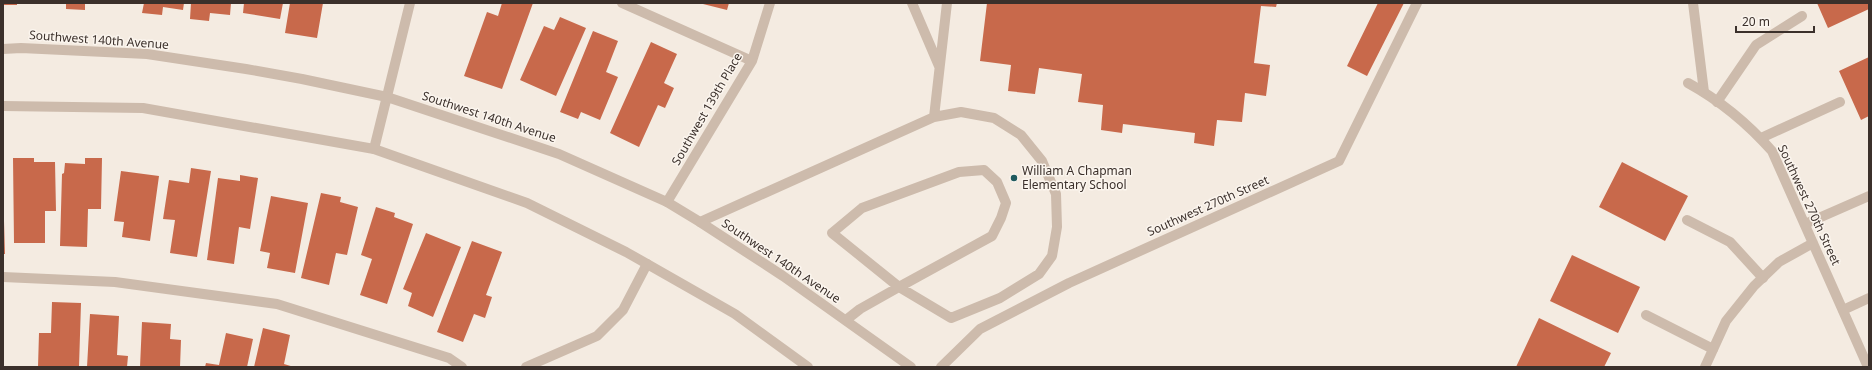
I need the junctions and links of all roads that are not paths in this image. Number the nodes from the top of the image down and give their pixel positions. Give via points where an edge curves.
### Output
1 (410, 3) edge
2 (622, 3) edge
3 (770, 3) edge
4 (912, 3) edge
5 (947, 3) edge
6 (1417, 3) edge
7 (1693, 3) edge
8 (1802, 16) dead end
9 (3, 49) edge
10 (752, 61) junction
11 (940, 68) junction
12 (1688, 83) dead end
13 (1704, 92) junction
14 (387, 97) junction
15 (1717, 102) junction
16 (1840, 102) dead end
17 (3, 106) edge
18 (934, 117) junction
19 (1761, 138) junction
20 (374, 149) junction
21 (1869, 196) edge
22 (667, 202) junction
23 (1687, 220) dead end
24 (700, 222) junction
25 (1805, 224) junction
26 (1813, 243) junction
27 (647, 264) junction
28 (3, 277) edge
29 (1763, 278) junction
30 (900, 287) junction
31 (1869, 298) edge
32 (1843, 310) junction
33 (1646, 314) dead end
34 (846, 320) junction
35 (1713, 349) junction
36 (462, 367) edge
37 (526, 367) edge
38 (808, 367) edge
39 (911, 367) edge
40 (941, 367) edge
41 (1704, 367) edge
42 (1868, 367) edge

1 - 14 street
2 - 10 street
3 - 10 street, Southwest 139th Place
4 - 11 street
5 - 11 street
6 - 40 street, Southwest 270th Street via 1339,161 1069,283 980,329
7 - 13 street
8 - 15 street via 1756,45
9 - 14 street, Southwest 140th Avenue via 147,54 246,69
10 - 22 street, Southwest 139th Place
11 - 18 street
12 - 13 street, Southwest 270th Street
13 - 15 street, Southwest 270th Street
14 - 20 street
14 - 22 street, Southwest 140th Avenue via 558,154
15 - 19 street, Southwest 270th Street
16 - 19 street
17 - 20 street via 143,108
18 - 24 street
18 - 30 street via 961,112 994,118 1021,135 1042,161 1056,194 1057,227 1052,256 1039,274 1000,298 951,318
19 - 25 street, Southwest 270th Street via 1772,151
20 - 27 street via 527,203
21 - 25 street
22 - 24 street, Southwest 140th Avenue
23 - 29 street via 1730,242
24 - 34 street, Southwest 140th Avenue
25 - 26 street, Southwest 270th Street
26 - 29 street via 1779,262
26 - 32 street, Southwest 270th Street
27 - 37 street via 623,310 597,336
27 - 38 street via 735,314
28 - 36 street via 115,282 277,304 449,358
29 - 35 street via 1726,322
30 - 30 street via 992,236 1002,218 1006,203 997,182 984,170 958,172 862,208 832,233
30 - 34 street via 860,309
31 - 32 street
32 - 42 street, Southwest 270th Street
33 - 35 street
34 - 39 street, Southwest 140th Avenue
35 - 41 street

